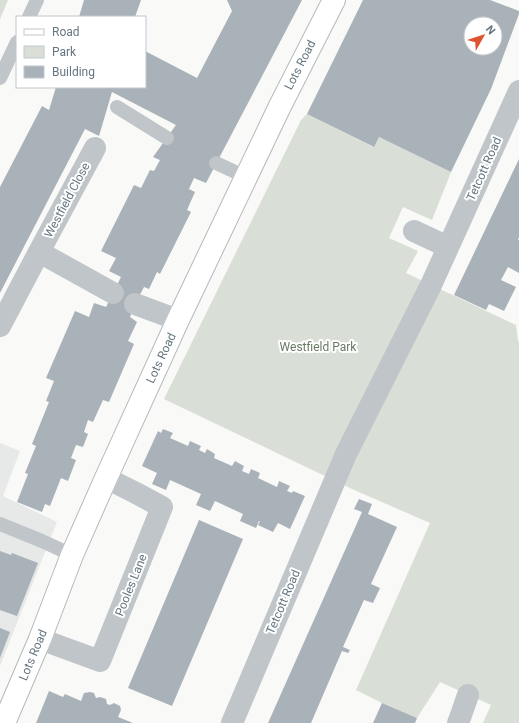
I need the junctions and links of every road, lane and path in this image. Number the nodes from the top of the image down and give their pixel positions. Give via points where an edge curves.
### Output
1 (37, 0) edge
2 (334, 0) edge
3 (29, 16) edge
4 (16, 44) edge
5 (0, 78) edge
6 (519, 90) edge
7 (117, 107) dead end
8 (167, 138) dead end
9 (95, 148) dead end
10 (216, 163) dead end
11 (246, 177) junction
12 (414, 231) dead end
13 (448, 247) junction
14 (39, 252) junction
15 (113, 293) dead end
16 (135, 304) dead end
17 (178, 320) junction
18 (0, 326) edge
19 (106, 478) junction
20 (0, 524) edge
21 (72, 555) junction
22 (40, 639) junction
23 (468, 695) dead end
24 (4, 723) edge
25 (232, 723) edge
26 (458, 723) edge

1 - 3 lane
2 - 11 street, Lots Road
4 - 5 lane
6 - 13 street, Tetcott Road
7 - 8 lane
9 - 14 street, Westfield Close
10 - 11 lane
11 - 17 street, Lots Road
12 - 13 street
13 - 25 street, Tetcott Road via 334,480
14 - 15 street, Westfield Close
14 - 18 street, Westfield Close
16 - 17 street
17 - 19 street, Lots Road
19 - 21 street, Lots Road
19 - 22 street, Pooles Lane via 162,508 103,654 100,661
20 - 21 lane
21 - 22 street, Lots Road
22 - 24 street, Lots Road
23 - 26 street

